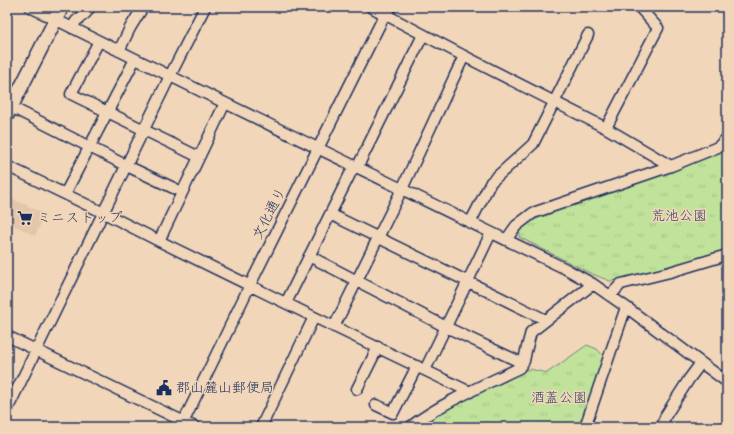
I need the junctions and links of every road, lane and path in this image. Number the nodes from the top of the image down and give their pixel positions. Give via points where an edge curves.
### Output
1 (30, 7) edge
2 (62, 7) edge
3 (90, 7) edge
4 (143, 7) edge
5 (205, 7) edge
6 (371, 7) edge
7 (639, 7) edge
8 (388, 11) edge
9 (56, 20) junction
10 (72, 28) junction
11 (423, 35) junction
12 (588, 35) dead end
13 (99, 41) junction
14 (119, 51) junction
15 (464, 56) junction
16 (135, 59) junction
17 (170, 76) junction
18 (555, 102) junction
19 (225, 103) junction
20 (10, 105) edge
21 (107, 113) junction
22 (606, 128) junction
23 (144, 131) junction
24 (727, 138) edge
25 (89, 147) junction
26 (318, 148) junction
27 (199, 157) junction
28 (7, 166) edge
29 (127, 166) junction
30 (671, 166) junction
31 (356, 167) junction
32 (402, 189) junction
33 (182, 192) junction
34 (65, 194) junction
35 (104, 213) junction
36 (330, 214) junction
37 (470, 223) junction
38 (491, 233) junction
39 (378, 238) junction
40 (506, 240) junction
41 (159, 241) junction
42 (727, 255) edge
43 (309, 256) junction
44 (357, 281) junction
45 (468, 282) junction
46 (593, 284) junction
47 (250, 285) junction
48 (610, 296) junction
49 (286, 303) junction
50 (626, 307) junction
51 (314, 317) junction
52 (546, 320) junction
53 (334, 327) junction
54 (446, 327) junction
55 (7, 336) edge
56 (378, 347) junction
57 (36, 351) junction
58 (522, 364) junction
59 (701, 364) junction
60 (421, 368) junction
61 (727, 382) edge
62 (357, 389) dead end
63 (470, 392) junction
64 (376, 405) dead end
65 (7, 410) edge
66 (182, 424) edge
67 (195, 427) edge
68 (261, 427) edge
69 (410, 427) edge
70 (585, 427) edge
71 (661, 427) edge

1 - 9 street
2 - 9 main road
3 - 10 street
4 - 14 street
5 - 17 street
6 - 8 street
7 - 22 street via 658,28
8 - 11 street
8 - 26 street, 文化通り
9 - 10 street
9 - 20 main road
10 - 13 street
11 - 15 street
11 - 31 street
12 - 18 street
13 - 14 street
13 - 21 street via 71,94
14 - 16 street
15 - 18 street
15 - 32 street
16 - 17 street
16 - 21 street
17 - 19 street
17 - 23 street
18 - 22 street
18 - 37 street via 534,144 491,182
19 - 26 street
19 - 27 street
20 - 25 street
21 - 23 street
21 - 25 street
22 - 30 street
23 - 27 street
23 - 29 street
24 - 30 street via 718,147
25 - 29 street
25 - 34 street
26 - 31 street
26 - 47 street, 文化通り
27 - 33 street
28 - 34 street
29 - 33 street
29 - 35 street
30 - 40 street via 533,213 516,226
31 - 32 street
31 - 36 street
32 - 37 street
32 - 39 street
33 - 41 street
34 - 35 street
35 - 41 street
35 - 57 street
36 - 39 street
36 - 43 street
37 - 38 street
38 - 40 street
38 - 45 street
39 - 44 street
39 - 45 street
40 - 46 street
41 - 47 street
42 - 48 street via 622,284
43 - 44 street
43 - 49 street
44 - 53 street
44 - 54 street
45 - 52 street
45 - 54 street
46 - 48 street
46 - 52 street
47 - 49 street
47 - 66 street, 文化通り
48 - 50 street
49 - 51 street
50 - 59 street
50 - 70 street
51 - 53 street
51 - 68 street
52 - 58 street via 531,332
53 - 56 street
54 - 58 street
54 - 60 street
55 - 57 street
56 - 60 street
56 - 62 street
57 - 65 street
57 - 66 street
58 - 63 street via 519,368
59 - 61 street
59 - 71 street via 666,415
60 - 63 street
60 - 64 street via 392,413
63 - 69 street
66 - 67 street

